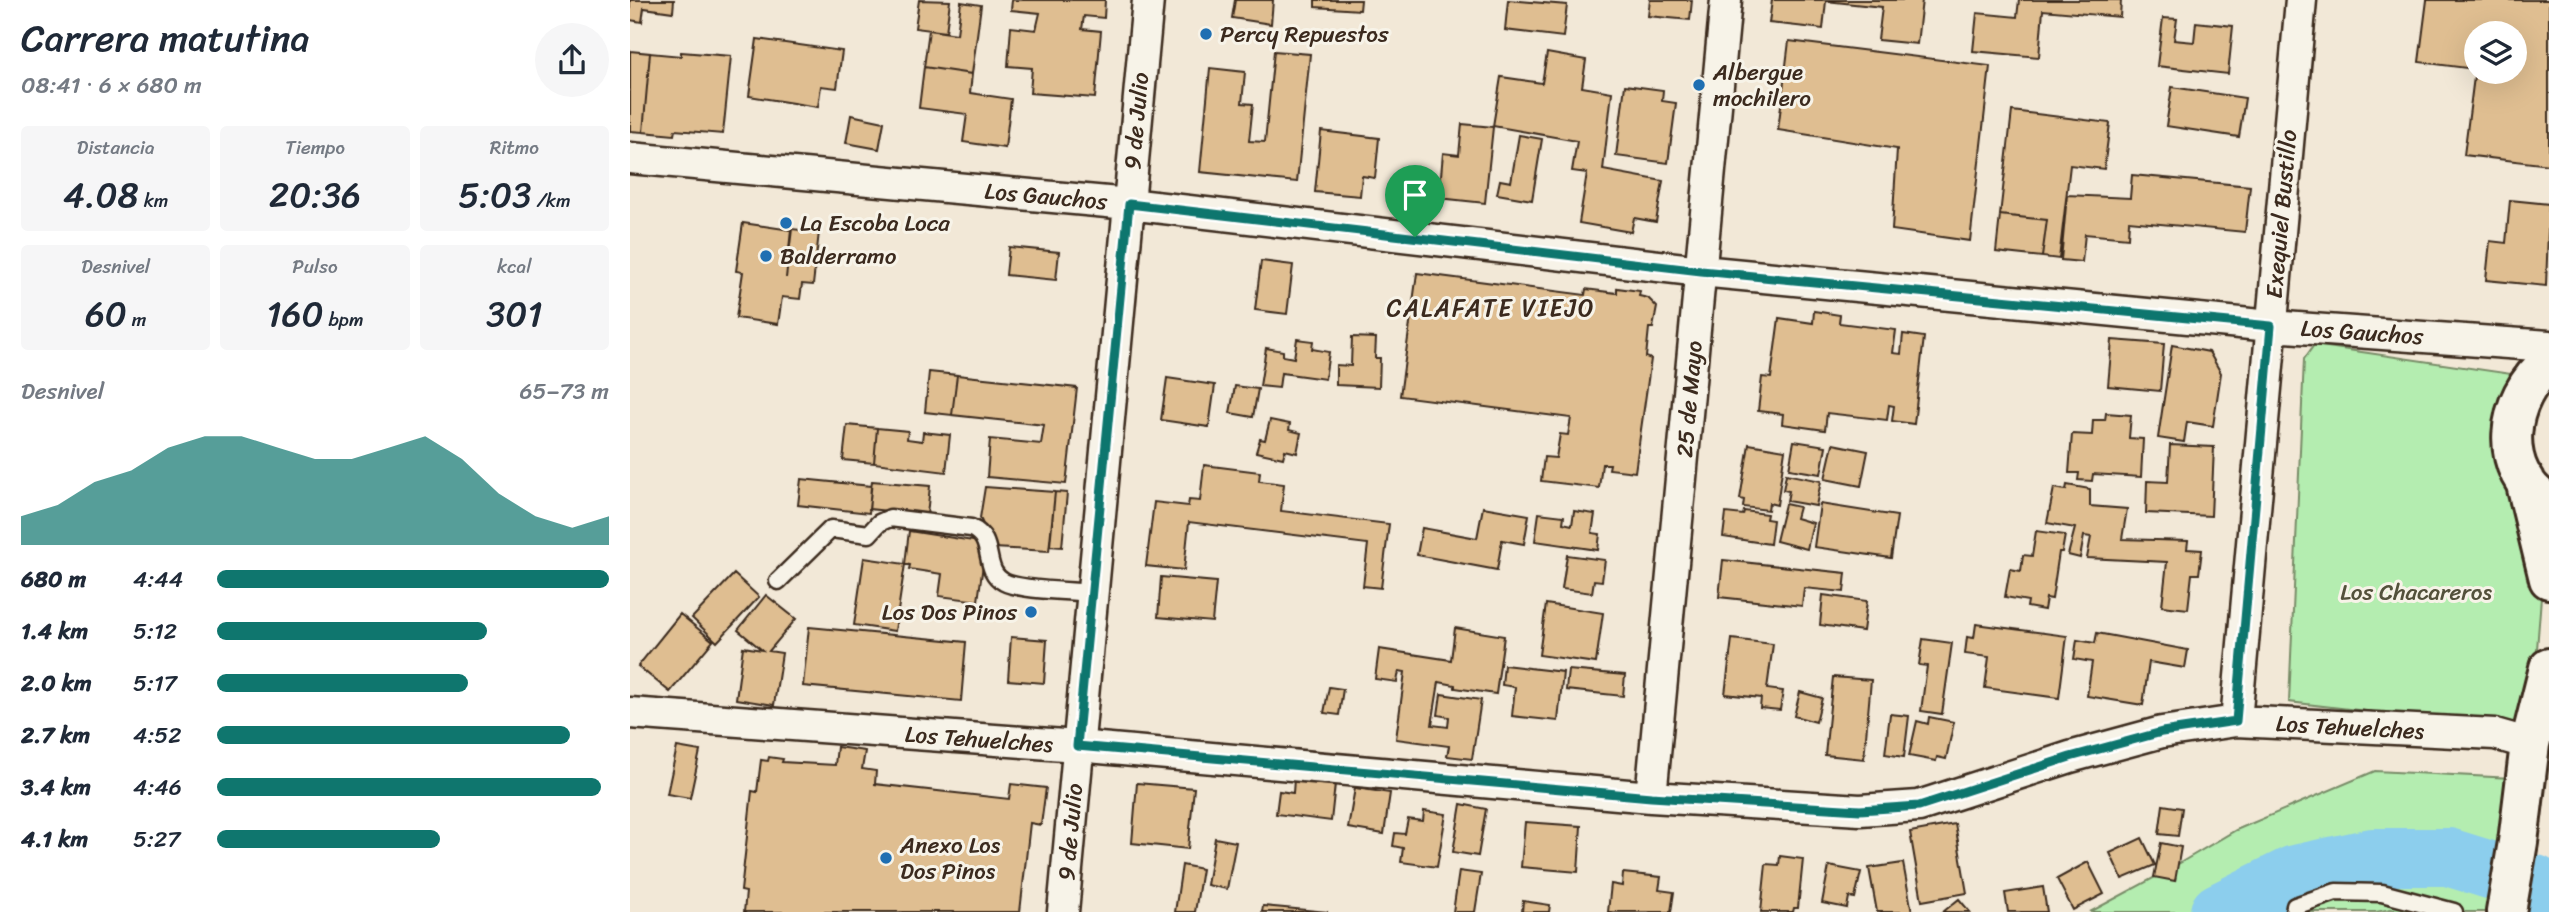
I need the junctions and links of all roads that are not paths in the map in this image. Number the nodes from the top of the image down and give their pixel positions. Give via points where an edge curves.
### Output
1 (1148, 0) edge
2 (1726, 0) edge
3 (2301, 0) edge
4 (630, 158) edge
5 (1129, 204) junction
6 (1701, 271) junction
7 (2271, 326) junction
8 (2549, 346) edge
9 (2549, 363) edge
10 (2537, 492) edge
11 (2549, 579) edge
12 (778, 580) dead end
13 (1092, 593) junction
14 (2549, 668) edge
15 (630, 713) edge
16 (2236, 721) junction
17 (2530, 744) junction
18 (1077, 746) junction
19 (1651, 797) junction
20 (1063, 912) edge
21 (2294, 912) edge
22 (2454, 912) edge
23 (2505, 912) edge

1 - 5 street, 9 de Julio
2 - 6 street, 25 de Mayo
3 - 7 street, Exequiel Bustillo
4 - 5 street, Los Gauchos
5 - 6 street, Los Gauchos
5 - 13 street, 9 de Julio
6 - 7 street, Los Gauchos
6 - 19 street, 25 de Mayo
7 - 8 street, Los Gauchos
7 - 16 street, Exequiel Bustillo
9 - 10 street via 2534,375 2518,399 2512,426 2514,454
10 - 11 street
12 - 13 lane via 831,529 869,534 890,518 975,530 985,538 992,570 1004,582
13 - 18 street, 9 de Julio
14 - 17 street
15 - 18 street, Los Tehuelches
16 - 17 street, Los Tehuelches via 2495,734
16 - 19 street, Los Tehuelches via 2149,736 2070,757 1919,806 1860,810
17 - 23 street
18 - 19 street, Los Tehuelches
18 - 20 street, 9 de Julio
21 - 22 lane via 2295,906 2336,892 2382,893

